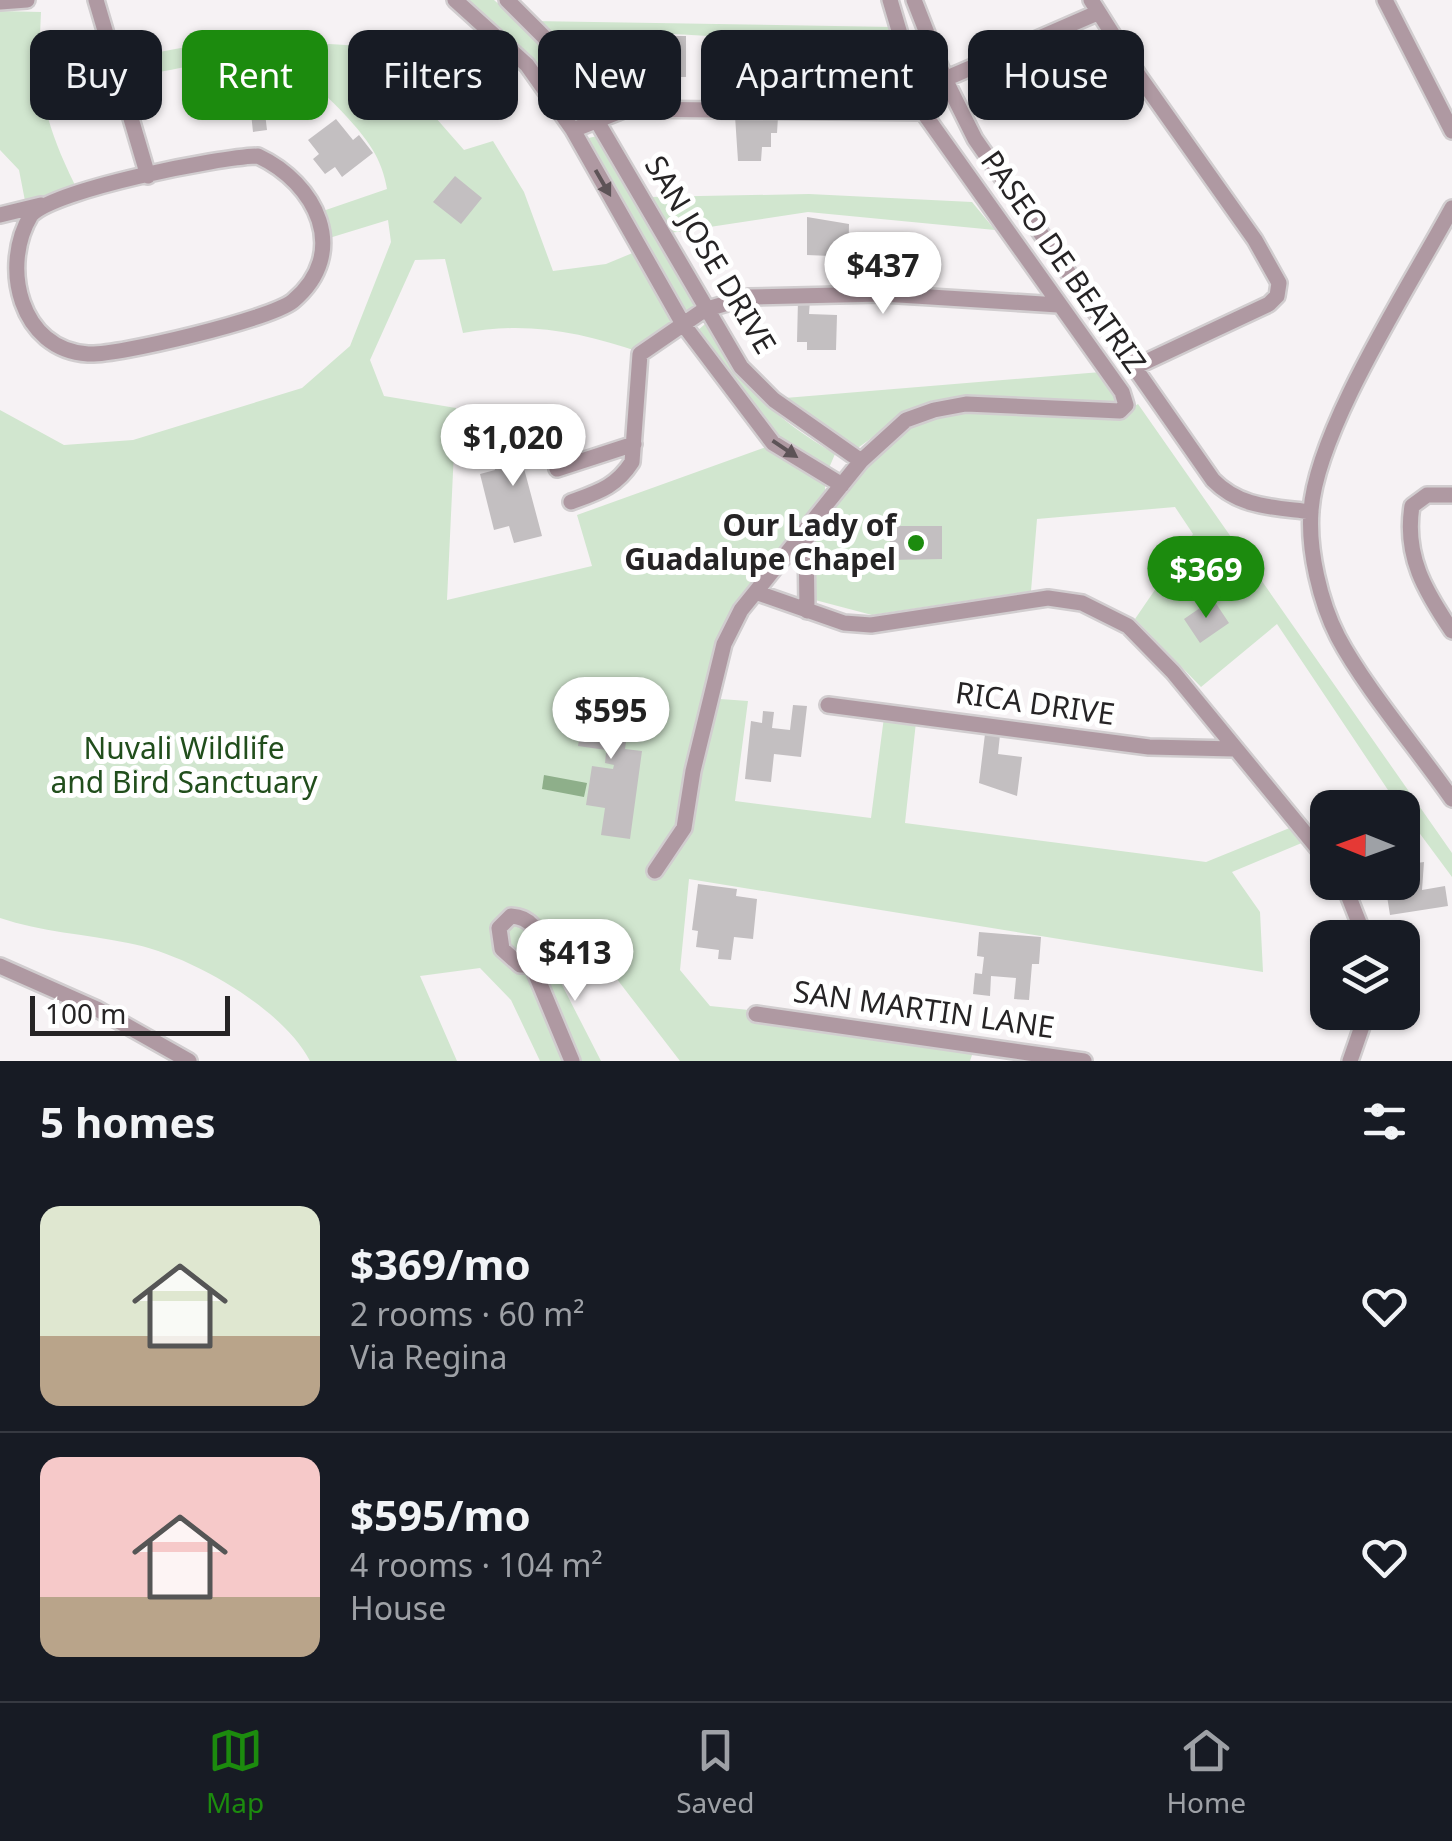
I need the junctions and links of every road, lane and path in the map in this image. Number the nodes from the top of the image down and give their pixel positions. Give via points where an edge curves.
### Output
1 (27, 0) edge
2 (96, 0) edge
3 (454, 0) edge
4 (507, 0) edge
5 (890, 0) edge
6 (914, 0) edge
7 (1385, 0) edge
8 (0, 2) edge
9 (1094, 7) edge
10 (538, 30) edge
11 (899, 30) edge
12 (925, 30) edge
13 (948, 77) edge
14 (948, 87) edge
15 (600, 120) joint
16 (929, 120) edge
17 (573, 130) junction
18 (1452, 131) edge
19 (148, 176) junction
20 (50, 202) junction
21 (1452, 208) edge
22 (0, 215) edge
23 (1058, 305) junction
24 (704, 310) junction
25 (682, 324) junction
26 (1137, 366) junction
27 (634, 444) junction
28 (862, 462) junction
29 (557, 469) dead end
30 (842, 485) junction
31 (1452, 495) edge
32 (571, 502) dead end
33 (1310, 512) junction
34 (806, 533) junction
35 (758, 593) junction
36 (807, 611) junction
37 (1452, 631) edge
38 (828, 705) dead end
39 (1234, 749) junction
40 (1452, 799) edge
41 (1310, 840) edge
42 (655, 871) dead end
43 (532, 965) dead end
44 (0, 966) edge
45 (756, 1014) dead end
46 (1361, 1030) edge
47 (178, 1057) edge
48 (572, 1061) edge
49 (1084, 1061) edge
50 (1350, 1061) edge

1 - 8 street
2 - 19 street
3 - 17 street, SAN JOSE DRIVE via 527,65
4 - 10 street, SAN JOSE DRIVE
5 - 11 street, PASEO DE BEATRIZ
6 - 12 street
7 - 18 street
9 - 13 street
9 - 26 street via 1278,283 1269,304
14 - 26 street via 975,139
15 - 17 street
15 - 24 street, SAN JOSE DRIVE
16 - 23 street, PASEO DE BEATRIZ
17 -> 25 street, SAN JOSE DRIVE
19 - 20 street
19 - 20 street via 228,156 258,156 284,168 306,188 318,214 322,246 313,276 292,302 267,314 104,355 69,353 24,320 10,292 7,263 18,234
20 - 22 street
21 - 33 street via 1336,426
23 - 24 street via 864,294 748,296
23 - 28 street, PASEO DE BEATRIZ via 1126,400 1120,411 966,404 934,410 906,420
24 - 25 street
24 - 28 street, SAN JOSE DRIVE via 741,367 774,400
25 - 27 street via 636,363
25 -> 30 street, SAN JOSE DRIVE via 773,443
26 - 33 street via 1228,496
27 - 29 street
27 - 32 street via 623,477
28 - 30 street
30 - 34 street
31 - 37 street via 1427,495 1412,506 1408,526 1418,580
33 - 40 street via 1318,576 1338,636
34 - 35 street
34 - 36 street
35 - 36 street
35 - 42 street via 724,644 693,770 690,810
36 - 39 street via 871,625 1048,598 1082,603 1128,626
38 - 39 street, RICA DRIVE via 1149,748
39 - 41 street
43 - 48 street
44 - 47 street
45 - 49 street, SAN MARTIN LANE
46 - 50 street

